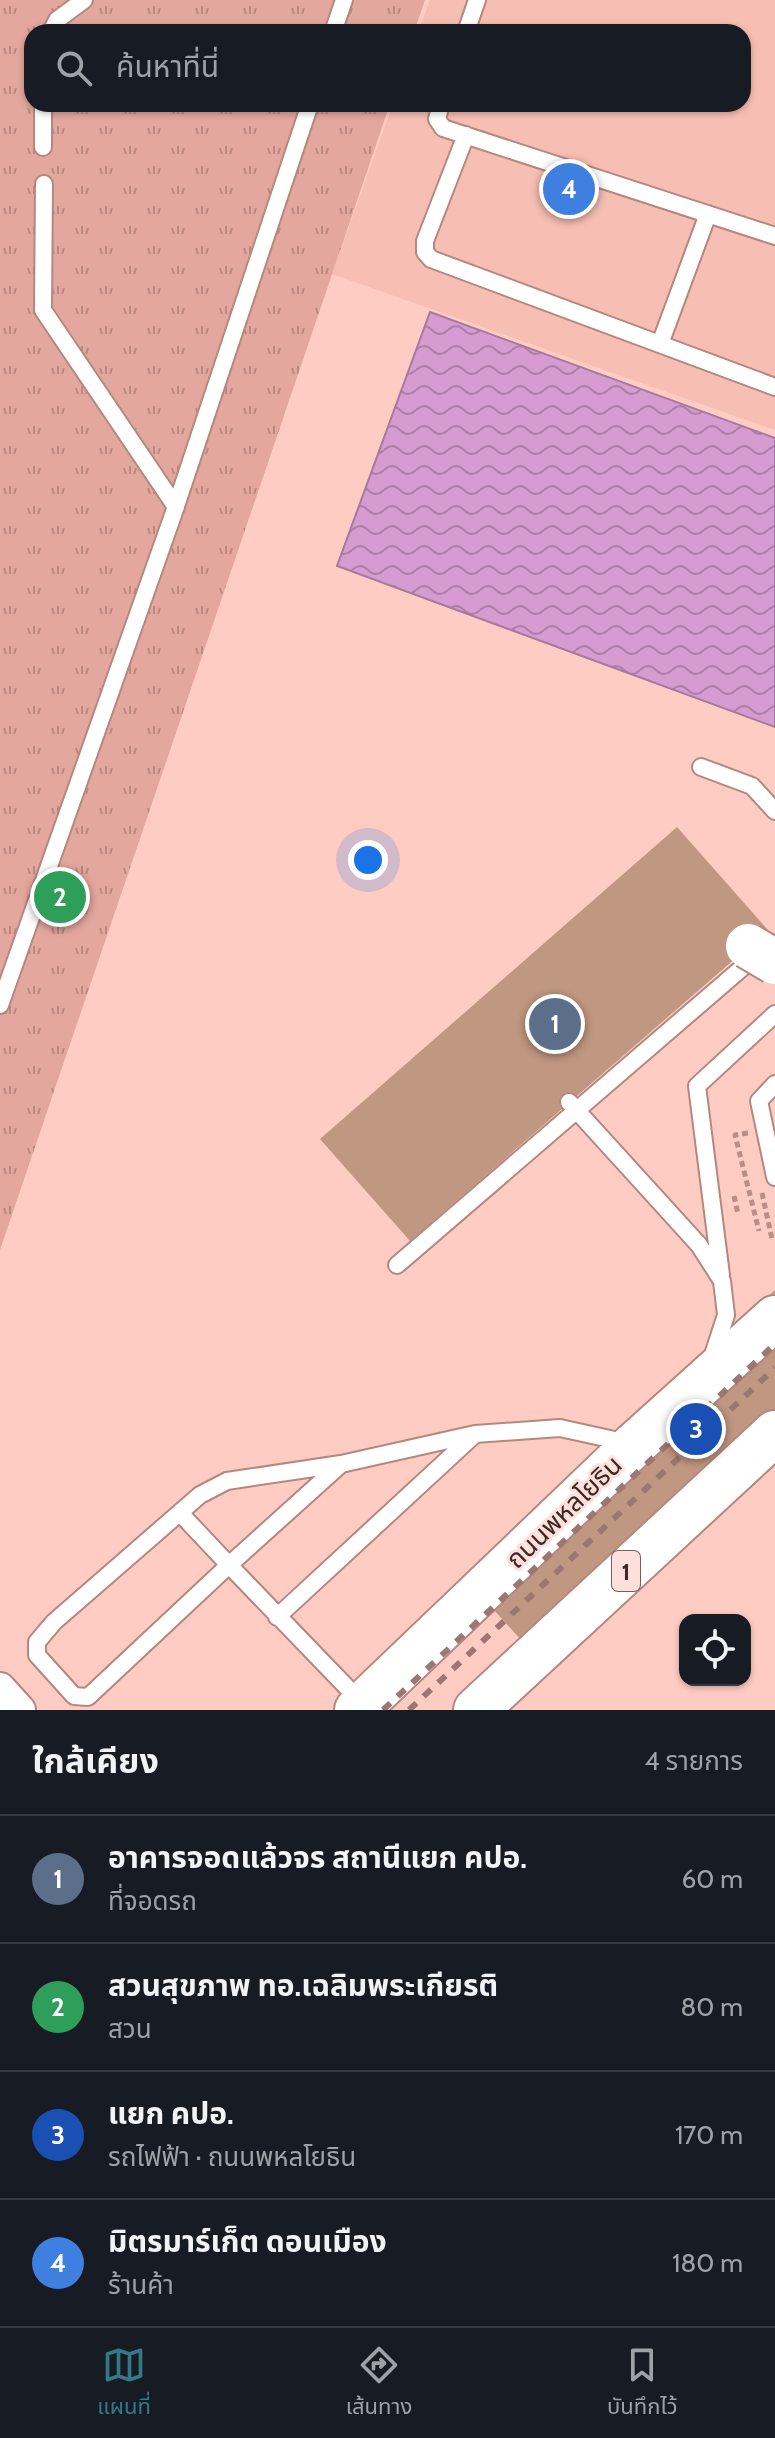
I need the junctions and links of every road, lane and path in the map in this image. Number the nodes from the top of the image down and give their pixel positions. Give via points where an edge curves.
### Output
1 (84, 0) edge
2 (344, 0) edge
3 (477, 0) edge
4 (55, 24) edge
5 (336, 24) edge
6 (469, 24) edge
7 (43, 112) edge
8 (307, 112) edge
9 (439, 112) edge
10 (466, 135) junction
11 (43, 147) dead end
12 (44, 184) dead end
13 (708, 214) junction
14 (775, 236) edge
15 (660, 344) junction
16 (775, 387) edge
17 (176, 507) junction
18 (701, 767) dead end
19 (775, 811) edge
20 (766, 949) edge
21 (0, 1005) edge
22 (775, 1014) edge
23 (775, 1084) edge
24 (574, 1107) junction
25 (748, 1133) dead end
26 (774, 1169) edge
27 (759, 1231) dead end
28 (397, 1265) dead end
29 (722, 1281) junction
30 (775, 1318) edge
31 (677, 1408) junction
32 (775, 1433) edge
33 (475, 1434) junction
34 (635, 1444) junction
35 (341, 1464) junction
36 (180, 1513) junction
37 (229, 1565) junction
38 (277, 1617) junction
39 (0, 1688) edge
40 (360, 1707) edge
41 (20, 1710) edge
42 (476, 1710) edge

1 - 4 lane
2 - 5 lane
3 - 6 lane
7 - 11 lane
8 - 17 lane
9 - 10 lane via 443,128
10 - 13 lane
10 - 15 lane via 425,241 431,259
12 - 17 lane via 43,310
13 - 14 lane
13 - 15 lane
15 - 16 lane
17 - 21 lane
18 - 19 lane via 752,786
20 - 24 lane
22 - 29 lane via 697,1086
23 - 26 lane via 759,1101
24 - 28 lane
24 - 29 lane via 699,1245
25 - 27 path via 735,1135
29 - 31 lane via 726,1315 716,1350 702,1378
30 - 31 main road, ถนนพหลโยธิน
31 - 34 main road, ถนนพหลโยธิน
32 - 42 main road, 1
33 - 34 lane via 560,1428
33 - 35 lane
33 - 38 lane
34 - 40 main road, ถนนพหลโยธิน
35 - 36 lane via 227,1481
35 - 37 lane
36 - 37 lane
36 - 37 lane via 37,1642 37,1655 74,1696 88,1697
37 - 38 lane
38 - 40 lane
39 - 41 street

